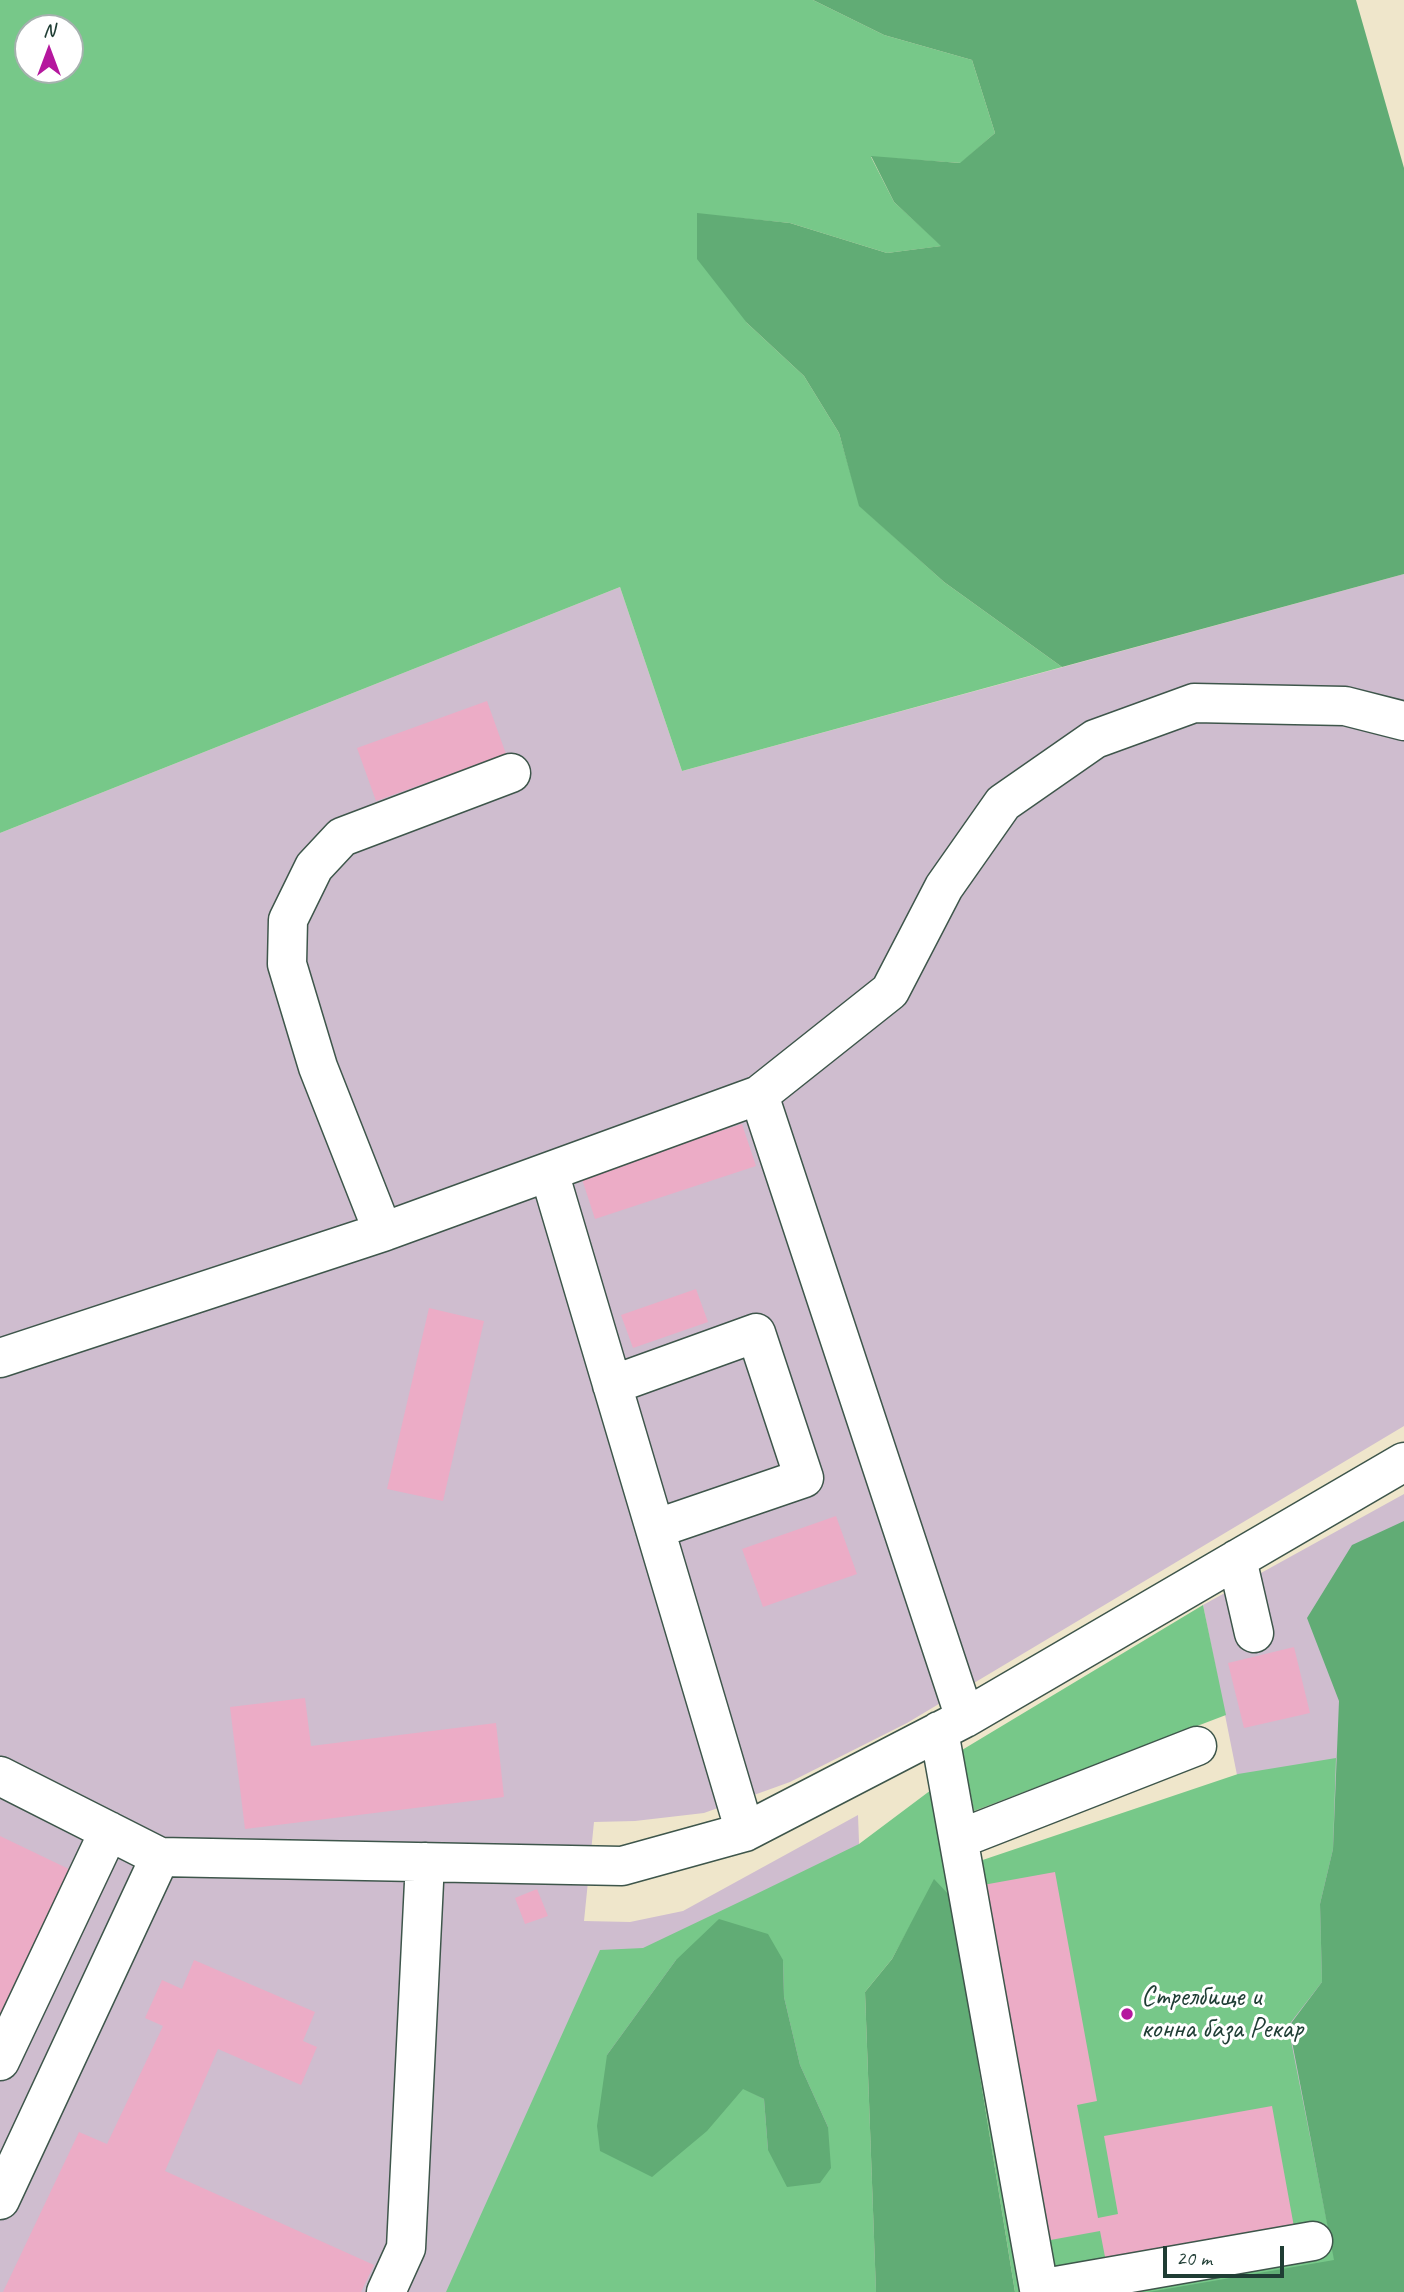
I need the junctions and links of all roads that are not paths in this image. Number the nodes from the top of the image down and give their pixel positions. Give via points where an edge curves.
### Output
1 (1404, 721) edge
2 (511, 773) dead end
3 (760, 1095) junction
4 (549, 1172) junction
5 (383, 1231) junction
6 (0, 1357) edge
7 (612, 1385) junction
8 (1404, 1462) edge
9 (655, 1529) junction
10 (1237, 1559) junction
11 (1254, 1633) dead end
12 (952, 1724) junction
13 (1198, 1746) dead end
14 (0, 1776) edge
15 (109, 1831) junction
16 (745, 1832) junction
17 (959, 1839) junction
18 (160, 1857) junction
19 (425, 1862) junction
20 (0, 2061) edge
21 (0, 2200) edge
22 (1313, 2241) dead end
23 (386, 2292) edge

1 - 3 lane via 1345,706 1194,703 1095,739 1003,803 944,887 890,991
2 - 5 lane via 342,837 314,867 288,920 286,964 314,1054
3 - 4 lane
3 - 12 lane
4 - 5 lane
4 - 7 lane
5 - 6 lane
7 - 9 lane
7 - 9 lane via 757,1333 804,1478
8 - 10 lane
9 - 16 lane
10 - 11 lane
10 - 12 lane
12 - 16 lane
12 - 17 lane
13 - 17 lane
14 - 15 lane
15 - 18 lane
15 - 20 lane
16 - 19 lane via 622,1866
17 - 22 lane via 1040,2289
18 - 19 lane
18 - 21 lane
19 - 23 lane via 406,2248

